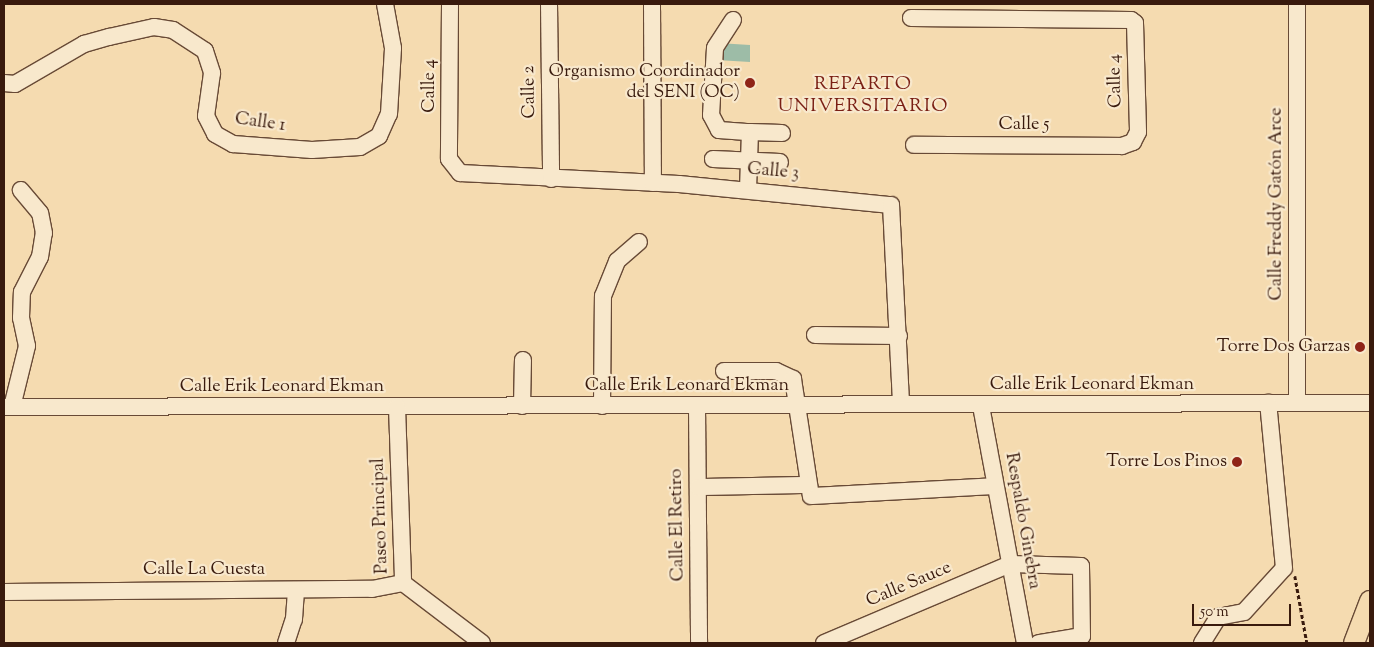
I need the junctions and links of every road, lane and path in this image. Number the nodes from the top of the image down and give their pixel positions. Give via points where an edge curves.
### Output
1 (385, 4) edge
2 (450, 4) edge
3 (549, 4) edge
4 (652, 4) edge
5 (1297, 4) edge
6 (961, 11) edge
7 (1070, 11) edge
8 (911, 18) dead end
9 (733, 20) dead end
10 (4, 82) edge
11 (750, 132) junction
12 (782, 133) dead end
13 (1133, 142) joint
14 (914, 145) dead end
15 (713, 159) dead end
16 (750, 160) junction
17 (780, 162) dead end
18 (452, 168) joint
19 (550, 179) junction
20 (653, 183) junction
21 (21, 190) dead end
22 (748, 190) junction
23 (639, 242) dead end
24 (815, 335) dead end
25 (899, 336) junction
26 (523, 360) dead end
27 (724, 371) dead end
28 (1268, 403) junction
29 (1370, 403) edge
30 (901, 404) junction
31 (1297, 404) junction
32 (800, 405) junction
33 (522, 406) junction
34 (602, 406) junction
35 (697, 406) junction
36 (981, 406) junction
37 (8, 407) edge
38 (397, 407) junction
39 (698, 486) junction
40 (996, 486) junction
41 (809, 490) junction
42 (1010, 564) junction
43 (1292, 568) dead end
44 (403, 583) junction
45 (296, 590) junction
46 (4, 592) edge
47 (1370, 601) edge
48 (286, 643) edge
49 (482, 643) edge
50 (699, 643) edge
51 (824, 643) edge
52 (1025, 643) edge
53 (1038, 643) edge
54 (1202, 643) edge
55 (1307, 643) edge
56 (1354, 643) edge

1 - 10 street, Calle 1 via 393,48 389,114 379,136 360,147 312,150 233,144 215,134 206,116 212,73 205,52 173,30 134,30 101,39 15,84
2 - 18 street, Calle 4
3 - 19 street, Calle 2
4 - 20 street
5 - 31 street, Calle Freddy Gatón Arce
6 - 7 street
6 - 8 street
7 - 13 street, Calle 4 via 1135,23 1138,132
9 - 11 street via 715,48 711,115 719,130
11 - 12 street
11 - 16 street
13 - 14 street, Calle 5 via 1122,146
15 - 16 street
16 - 17 street
16 - 22 street
18 - 19 street, Calle 3 via 460,173
19 - 20 street, Calle 3
20 - 22 street, Calle 3
21 - 37 street via 40,213 44,233 35,269 22,292 21,318 27,346
22 - 25 street, Calle 3 via 891,205
23 - 34 street via 617,261 603,296
24 - 25 street
25 - 30 street, Calle 3
26 - 33 street
27 - 32 street via 790,375
28 - 31 street, Calle Erik Leonard Ekman
28 - 36 street, Calle Erik Leonard Ekman
28 - 54 street via 1284,568 1244,612 1218,617
29 - 31 street, Calle Erik Leonard Ekman
30 - 32 street, Calle Erik Leonard Ekman
30 - 36 street, Calle Erik Leonard Ekman
32 - 35 street, Calle Erik Leonard Ekman
32 - 41 street
33 - 34 street, Calle Erik Leonard Ekman
33 - 38 street, Calle Erik Leonard Ekman
34 - 35 street, Calle Erik Leonard Ekman
35 - 39 street, Calle El Retiro
36 - 40 street, Respaldo Ginebra
37 - 38 street, Calle Erik Leonard Ekman
38 - 44 street, Paseo Principal
39 - 41 street
39 - 50 street, Calle El Retiro
40 - 41 street
40 - 42 street, Respaldo Ginebra
42 - 51 street, Calle Sauce
42 - 52 street, Respaldo Ginebra
42 - 53 street via 1084,568 1082,636
43 - 55 path
44 - 45 street, Calle La Cuesta via 372,589
44 - 49 street, Paseo Principal
45 - 46 street, Calle La Cuesta
45 - 48 street via 294,619
47 - 56 main road

